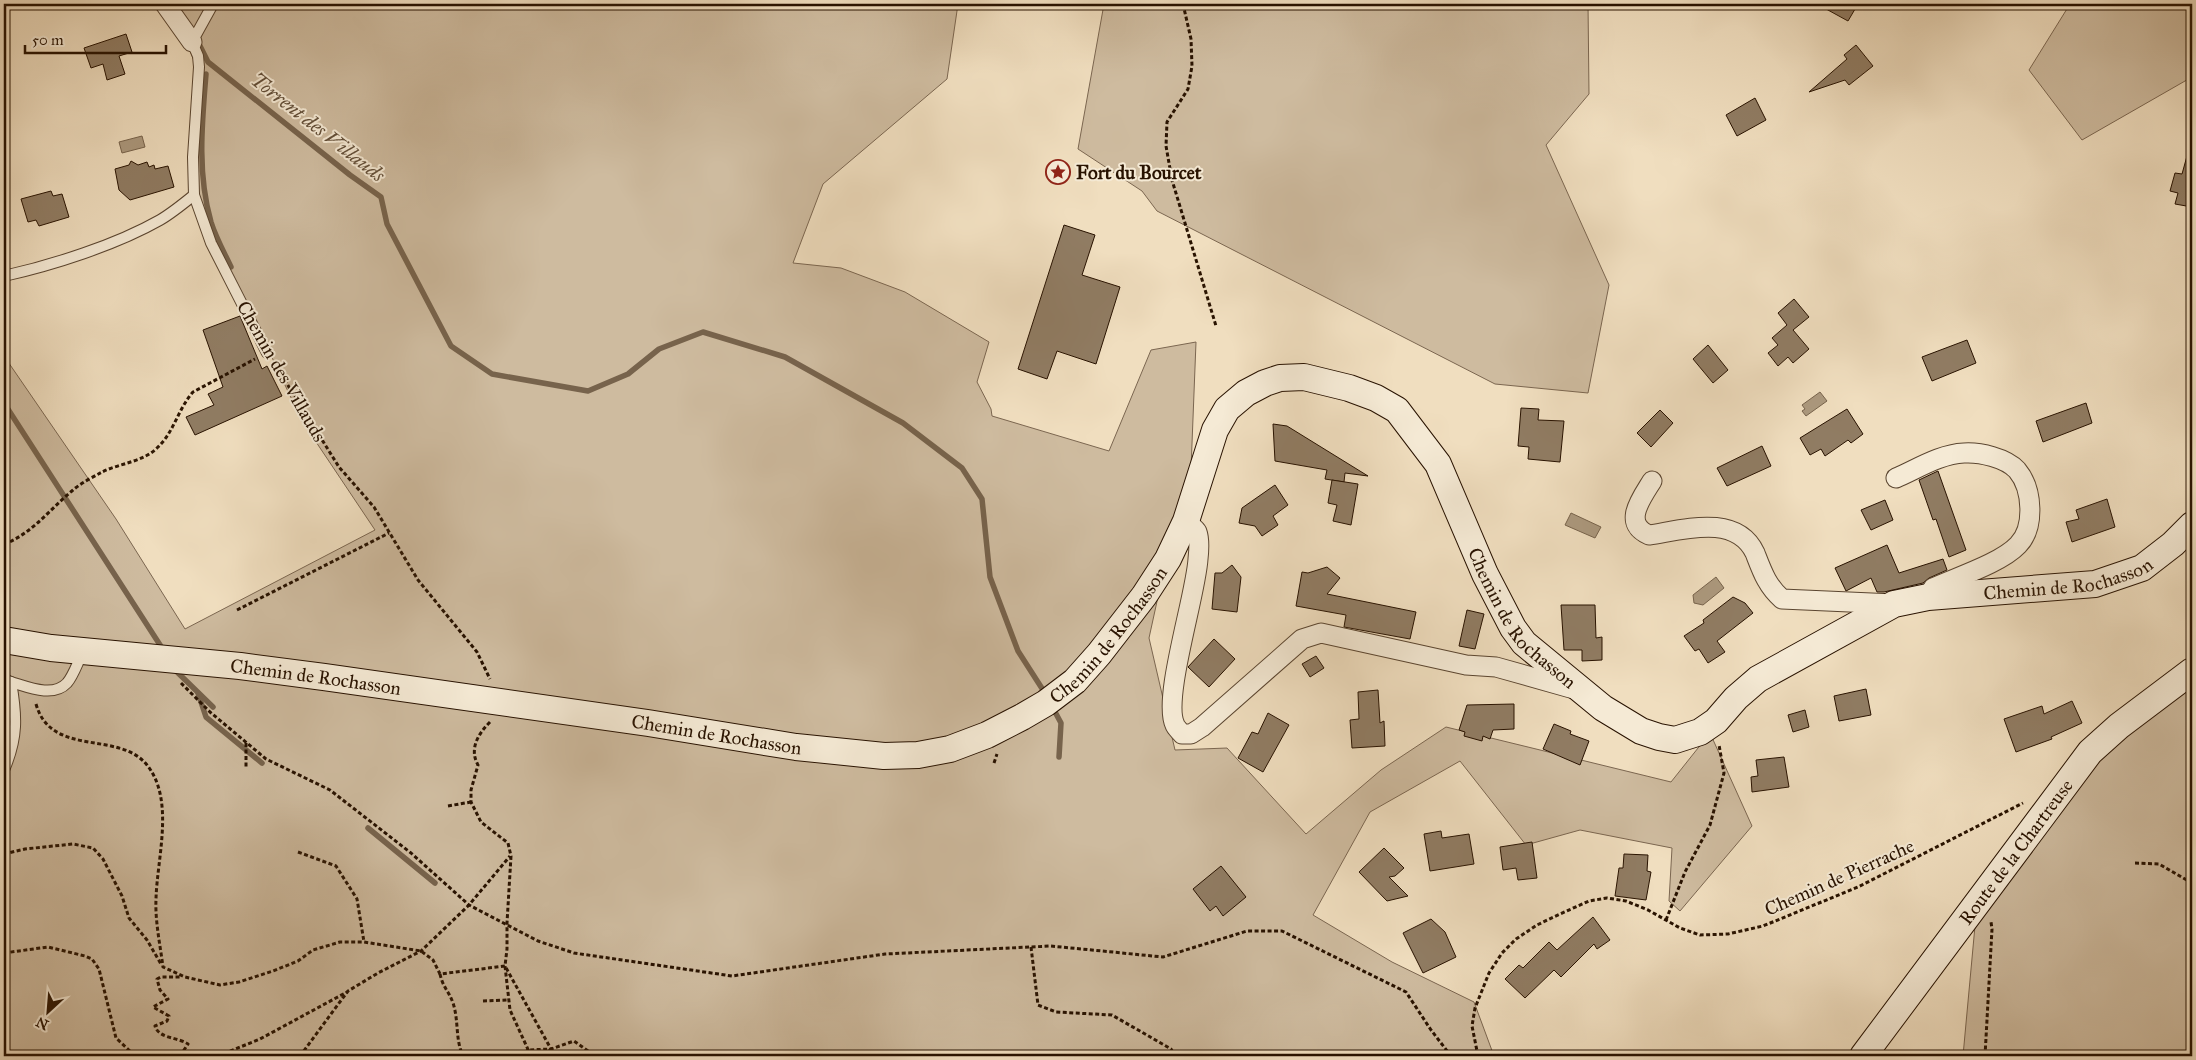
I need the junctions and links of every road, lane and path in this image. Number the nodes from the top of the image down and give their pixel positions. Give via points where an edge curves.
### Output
1 (165, 4) edge
2 (213, 4) edge
3 (1183, 4) edge
4 (192, 42) junction
5 (194, 195) junction
6 (4, 276) edge
7 (1216, 326) dead end
8 (267, 353) junction
9 (1896, 478) dead end
10 (1652, 481) dead end
11 (1186, 521) junction
12 (2192, 525) edge
13 (389, 533) junction
14 (4, 544) edge
15 (1928, 597) junction
16 (1894, 604) junction
17 (237, 610) dead end
18 (4, 640) edge
19 (83, 651) junction
20 (156, 658) junction
21 (2192, 671) edge
22 (8, 680) edge
23 (32, 688) junction
24 (1585, 692) junction
25 (496, 703) junction
26 (1709, 726) junction
27 (246, 742) junction
28 (246, 768) dead end
29 (4, 770) edge
30 (471, 802) junction
31 (2025, 802) dead end
32 (448, 806) dead end
33 (298, 852) dead end
34 (4, 854) edge
35 (511, 856) junction
36 (2135, 863) dead end
37 (2192, 883) edge
38 (1983, 894) junction
39 (469, 905) junction
40 (1666, 920) junction
41 (507, 923) junction
42 (364, 942) junction
43 (1031, 947) junction
44 (422, 951) junction
45 (4, 953) edge
46 (505, 966) junction
47 (163, 967) junction
48 (440, 974) junction
49 (185, 977) junction
50 (348, 991) junction
51 (509, 1000) junction
52 (483, 1001) dead end
53 (551, 1049) junction
54 (528, 1050) junction
55 (143, 1056) edge
56 (180, 1056) edge
57 (218, 1056) edge
58 (300, 1056) edge
59 (462, 1056) edge
60 (519, 1056) edge
61 (530, 1056) edge
62 (541, 1056) edge
63 (595, 1056) edge
64 (1175, 1056) edge
65 (1451, 1056) edge
66 (1478, 1056) edge
67 (1863, 1056) edge
68 (1985, 1056) edge

1 - 4 street, Chemin des Villauds
2 - 4 lane
3 - 7 path via 1191,39 1192,66 1188,88 1167,122 1166,146 1172,180
4 - 5 lane, Chemin des Villauds via 199,67
5 - 6 lane via 160,220 112,242
5 - 8 lane, Chemin des Villauds via 210,242
8 - 13 path, Chemin des Villauds via 339,467 374,507
8 - 14 path via 192,392 157,449 103,472 74,490 36,526
9 - 15 street, Chemin de Rochasson via 1950,455 1965,452 1991,456 2018,471 2029,501 2031,516 2027,535 2018,545 2007,555 1933,588
10 - 16 street, Chemin de Rochasson via 1636,511 1637,528 1643,532 1649,535 1714,526 1735,532 1750,545 1770,588 1782,600
11 - 24 street, Chemin de Rochasson via 1214,430 1227,409 1246,392 1273,380 1304,377 1376,398 1397,410 1438,464 1478,558 1513,628 1524,643
11 - 24 street via 1196,531 1199,543 1193,600 1174,680 1171,708 1174,725 1182,734 1191,734 1202,727 1302,639 1321,633 1466,664 1496,667
11 - 25 street, Chemin de Rochasson via 1168,559 1144,596 1075,681 1022,717 950,749 884,756 796,747
12 - 15 street, Chemin de Rochasson via 2174,544 2142,568 2095,584
13 - 17 path
13 - 25 path, Chemin des Villauds via 418,580 477,652 494,688
15 - 16 street, Chemin de Rochasson
16 - 26 street, Chemin de Rochasson via 1758,679
18 - 19 street, Chemin de Rochasson
19 - 20 street, Chemin de Rochasson
19 - 23 lane via 66,684 51,691
20 - 25 street, Chemin de Rochasson via 240,666
20 - 27 path via 210,712
21 - 38 street, Route de la Chartreuse via 2090,752
22 - 23 lane
22 - 29 lane via 15,703 16,736
23 - 47 path via 39,713 57,732 76,740 132,753 146,764 156,784 162,809 156,898
24 - 26 street, Chemin de Rochasson via 1622,720 1659,737 1675,740
25 - 30 path via 500,709 482,729 476,742 473,757 478,765
26 - 40 path via 1718,737 1724,773 1710,825 1685,872
27 - 28 path
27 - 39 path via 266,759 330,790 411,853
30 - 32 path
30 - 35 path via 481,822 508,843
31 - 40 path, Chemin de Pierrache via 1858,887 1763,926 1728,934 1700,935
33 - 42 path via 336,866 357,899
34 - 47 path via 73,844 93,848 103,859 129,918
35 - 39 path
35 - 41 path
36 - 37 path via 2159,864
38 - 67 street, Route de la Chartreuse
38 - 68 path via 1992,929
39 - 41 path
39 - 44 path
40 - 66 path, Chemin de Pierrache via 1626,901 1608,898 1589,901 1537,925 1516,939 1502,953 1489,974 1474,1008 1472,1026
41 - 43 path via 538,941 574,953 732,976 885,954
41 - 46 path
42 - 44 path
42 - 49 path via 340,942 313,950 298,961 239,982 220,985
43 - 64 path via 1038,1005 1056,1012 1112,1015 1171,1049
43 - 65 path via 1051,946 1162,957 1247,931 1282,931 1406,992
44 - 48 path via 433,960
44 - 50 path
45 - 55 path via 48,947 92,959 99,969 116,1038 133,1054
46 - 48 path
46 - 51 path
46 - 53 path
47 - 49 path
48 - 59 path via 443,987 452,1001 458,1025 457,1046
49 - 56 path via 157,979 160,990 168,999 153,1007 169,1016 167,1021 155,1026 156,1030 188,1044
50 - 57 path via 260,1040
50 - 58 path
51 - 52 path
51 - 54 path via 510,1010
53 - 54 path
53 - 62 path
53 - 63 path via 574,1041
54 - 60 path
54 - 61 path

